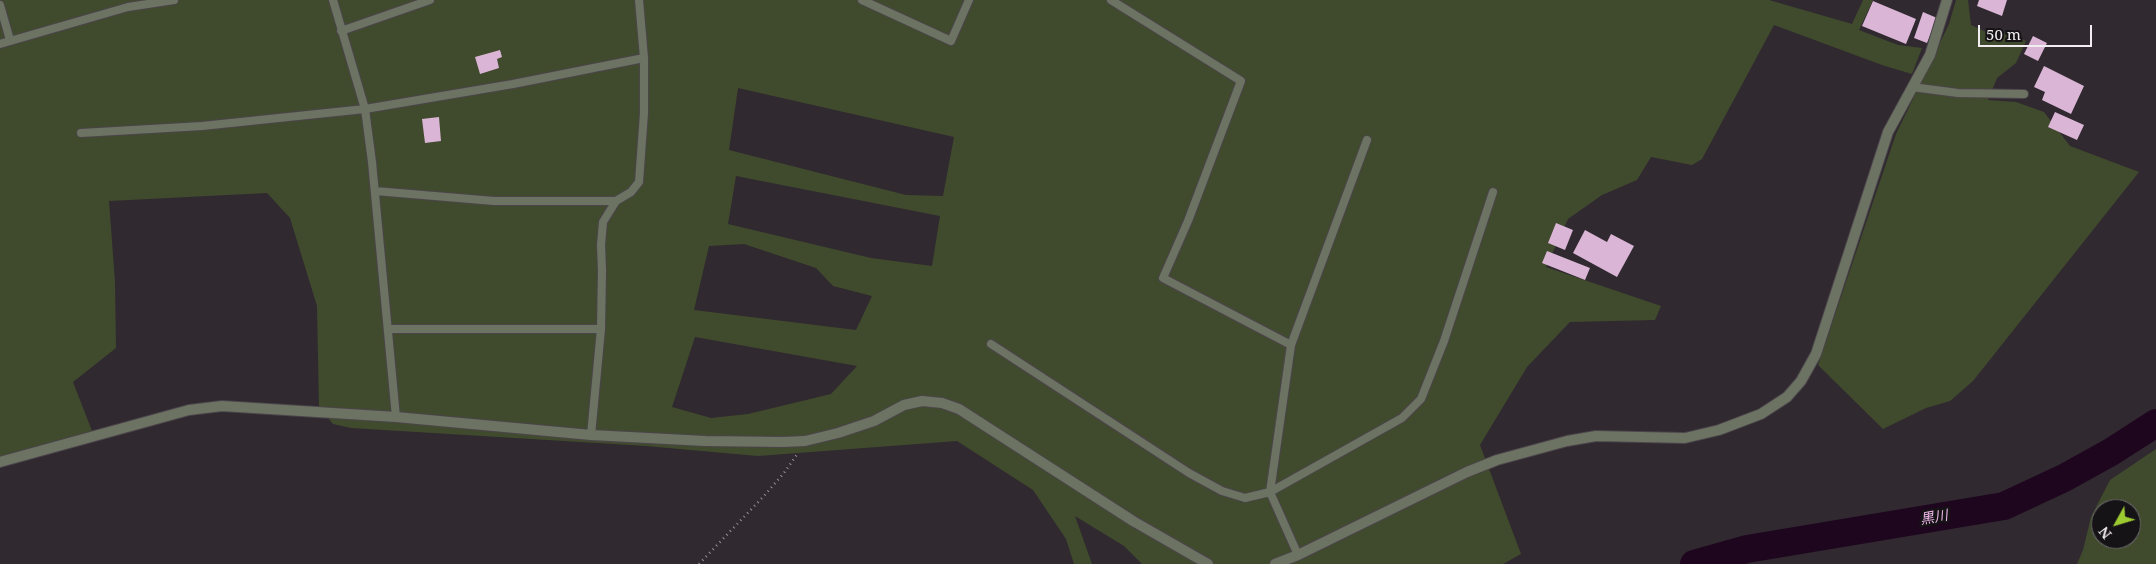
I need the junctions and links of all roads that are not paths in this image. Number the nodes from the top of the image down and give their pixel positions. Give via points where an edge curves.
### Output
1 (174, 0) edge
2 (332, 0) edge
3 (430, 0) edge
4 (639, 0) edge
5 (862, 0) edge
6 (969, 0) edge
7 (1111, 0) edge
8 (1947, 0) edge
9 (127, 4) edge
10 (0, 5) edge
11 (342, 31) junction
12 (10, 40) junction
13 (0, 44) edge
14 (644, 58) junction
15 (1912, 87) junction
16 (2024, 94) dead end
17 (365, 109) junction
18 (81, 133) dead end
19 (1367, 140) dead end
20 (375, 191) junction
21 (1493, 192) dead end
22 (616, 201) junction
23 (388, 329) junction
24 (601, 329) junction
25 (991, 344) dead end
26 (1290, 345) junction
27 (396, 417) junction
28 (592, 435) junction
29 (0, 462) edge
30 (1270, 492) junction
31 (1298, 555) junction
32 (1208, 564) edge
33 (1275, 564) edge

1 - 9 lane
2 - 11 lane
3 - 11 lane
4 - 14 lane
5 - 6 lane via 951,41
7 - 26 lane via 1241,81 1163,278
8 - 15 street via 1930,55
9 - 12 lane
10 - 12 lane
11 - 17 lane
12 - 13 lane
14 - 17 lane
14 - 22 lane via 639,182 631,192
15 - 16 lane via 1958,93
15 - 31 street via 1888,132 1816,354 1801,381 1787,397 1761,414 1719,430 1685,438 1596,436 1497,460
17 - 18 lane via 202,126
17 - 20 lane
19 - 26 lane
20 - 22 lane via 494,201
20 - 23 lane
21 - 30 lane via 1444,342 1421,399 1402,418
22 - 24 lane via 603,222
23 - 24 lane
23 - 27 lane
24 - 28 lane
25 - 30 lane via 1189,473 1222,491 1245,498
26 - 30 lane
27 - 28 street
27 - 29 street via 222,406 189,410
28 - 32 street via 705,441 805,441 874,420 904,405 922,401 942,403 976,418 1133,521
30 - 31 lane
31 - 33 street

